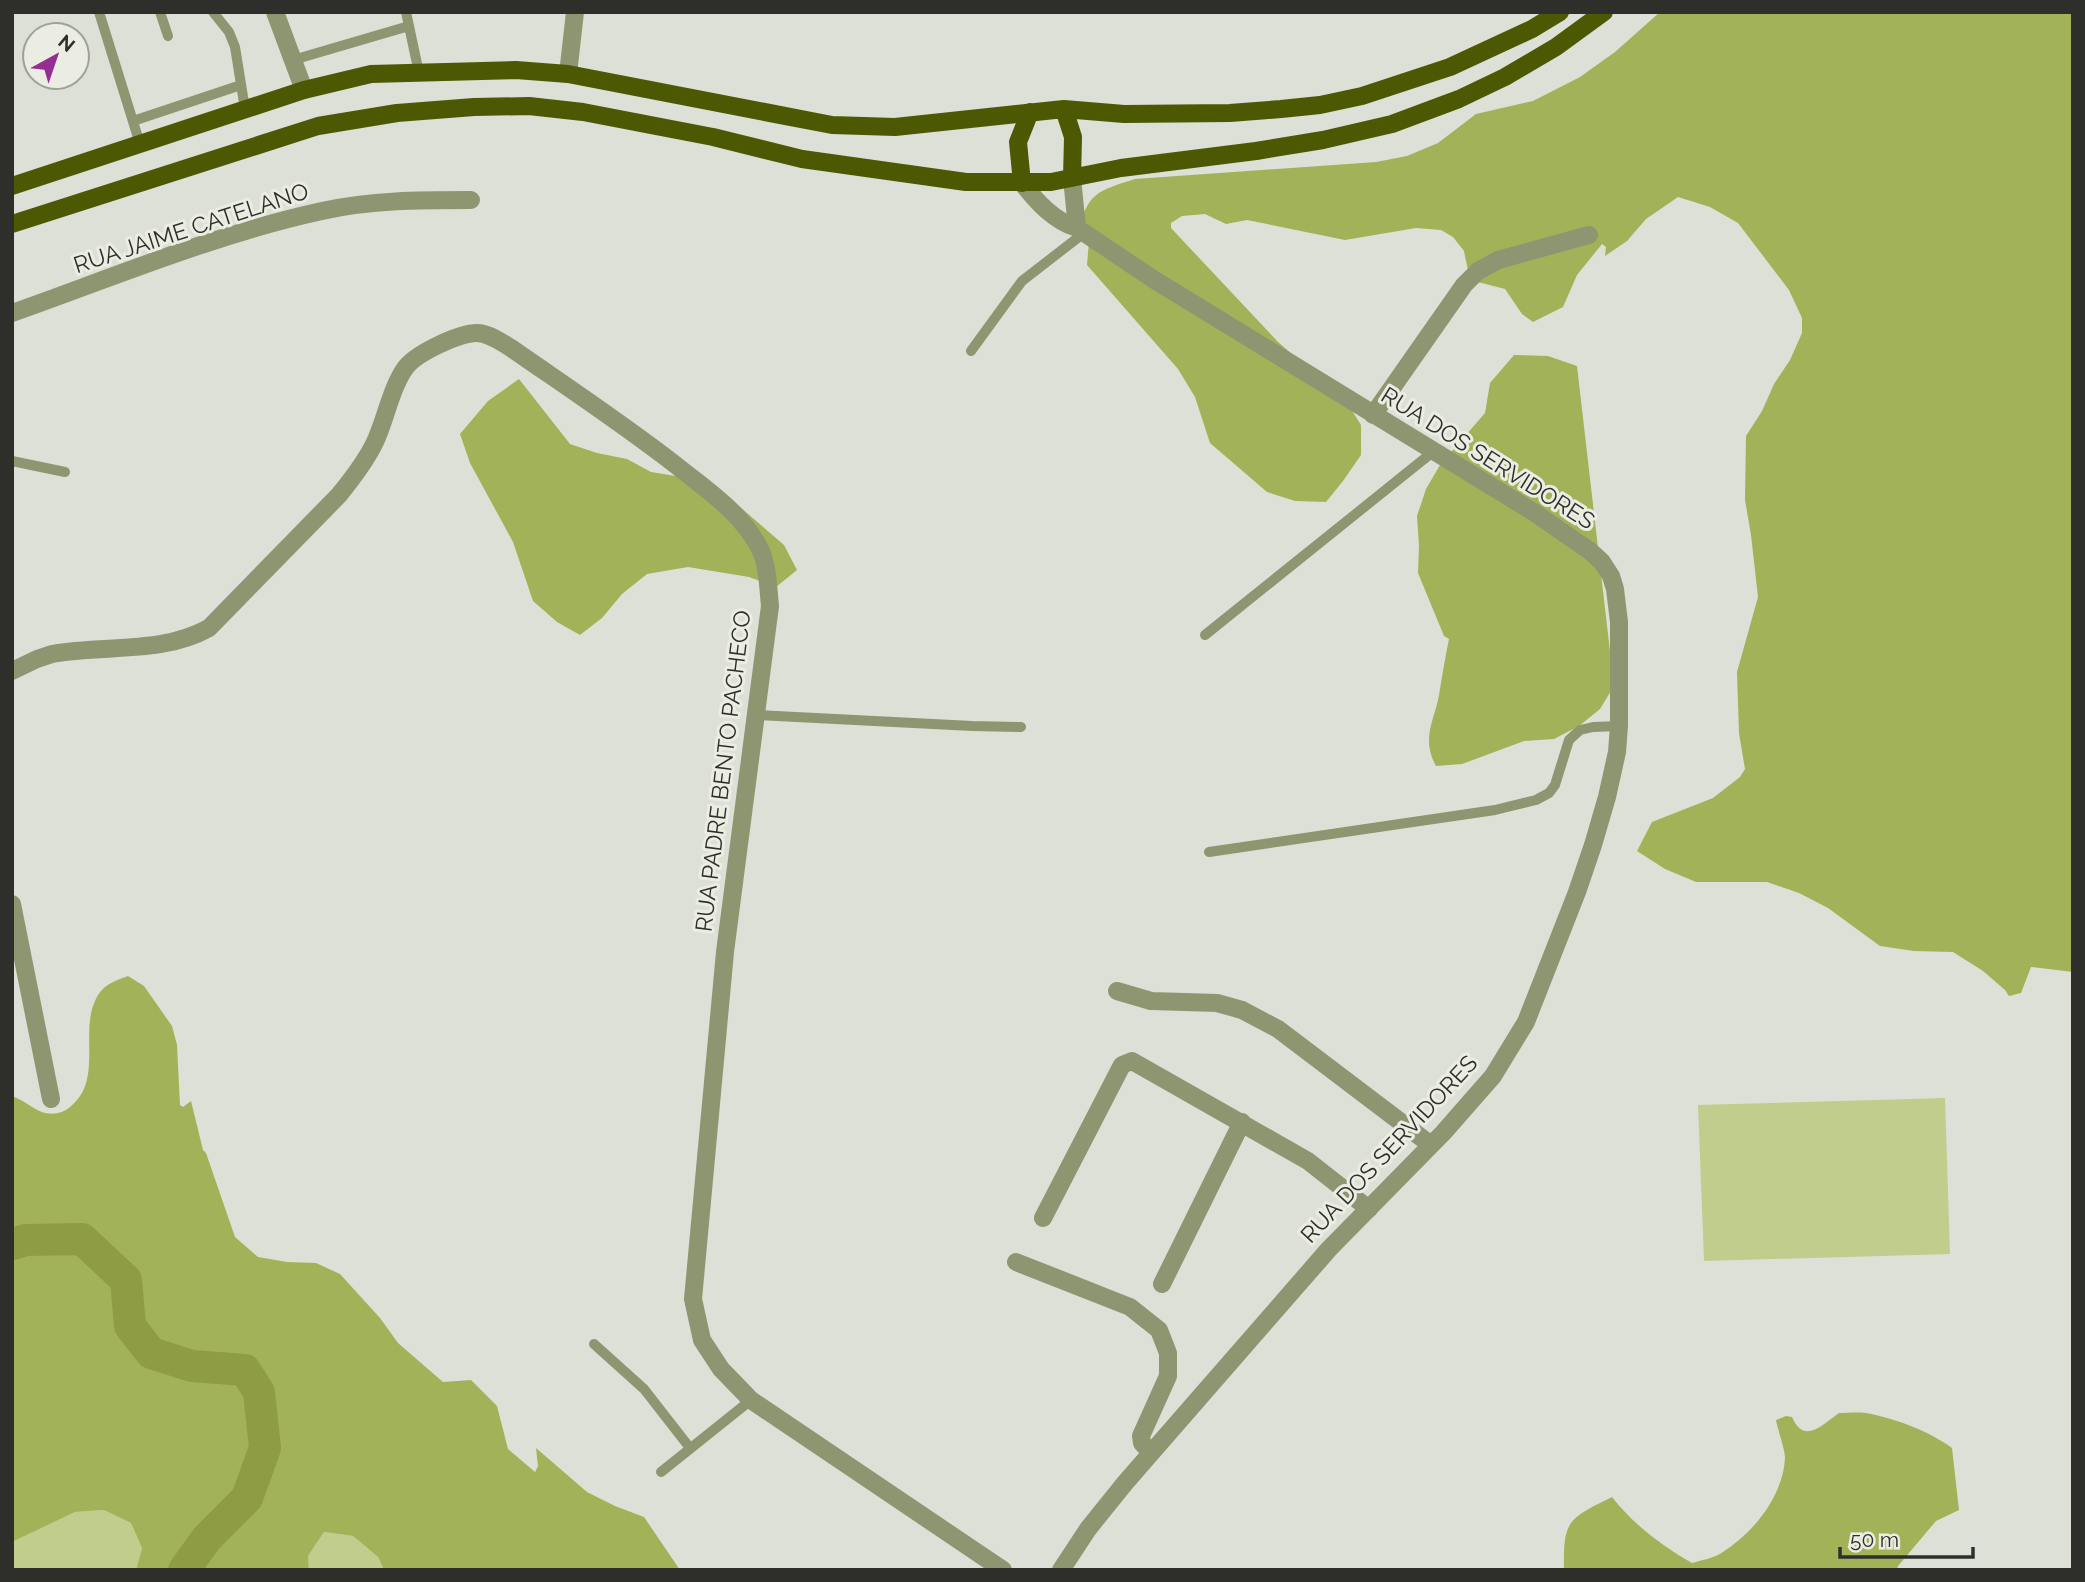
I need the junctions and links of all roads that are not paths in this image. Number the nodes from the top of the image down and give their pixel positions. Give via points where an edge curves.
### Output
1 (99, 12) edge
2 (160, 12) edge
3 (213, 12) edge
4 (275, 12) edge
5 (406, 12) edge
6 (575, 12) edge
7 (1560, 12) edge
8 (1604, 12) edge
9 (409, 26) junction
10 (168, 36) dead end
11 (293, 60) junction
12 (419, 73) junction
13 (568, 74) junction
14 (241, 85) junction
15 (304, 90) junction
16 (245, 109) junction
17 (1064, 109) junction
18 (1030, 112) junction
19 (132, 121) junction
20 (140, 144) junction
21 (1073, 178) junction
22 (1022, 183) junction
23 (12, 186) edge
24 (471, 200) dead end
25 (12, 224) edge
26 (1081, 230) junction
27 (1589, 235) dead end
28 (12, 313) edge
29 (971, 351) dead end
30 (1373, 415) junction
31 (1434, 451) junction
32 (12, 461) edge
33 (65, 472) dead end
34 (1205, 635) dead end
35 (12, 671) edge
36 (757, 715) junction
37 (1619, 726) junction
38 (1021, 727) dead end
39 (1209, 852) dead end
40 (12, 904) edge
41 (1117, 991) dead end
42 (51, 1099) dead end
43 (1242, 1122) junction
44 (1431, 1145) junction
45 (1369, 1209) junction
46 (1043, 1218) dead end
47 (1016, 1262) dead end
48 (1162, 1284) dead end
49 (594, 1344) dead end
50 (751, 1400) junction
51 (690, 1448) junction
52 (1151, 1453) junction
53 (661, 1472) dead end
54 (1003, 1570) edge
55 (1061, 1570) edge

1 - 19 lane
2 - 10 lane
3 - 14 lane via 235,47
4 - 11 street
5 - 9 lane
6 - 13 street
7 - 17 main road via 1450,67 1320,105 1230,113 1124,114
8 - 21 main road via 1506,78 1392,124 1296,144
9 - 11 lane
9 - 12 lane
11 - 15 street
12 - 13 main road via 516,70
12 - 15 main road via 371,74
13 - 18 main road via 832,125 895,127
14 - 16 lane
14 - 19 lane
15 - 16 main road
16 - 20 main road
17 - 18 main road
17 - 21 main road via 1073,137
18 - 22 main road via 1018,142
19 - 20 lane
20 - 23 main road
21 - 22 main road
21 - 26 street
22 - 25 main road via 966,182 802,159 583,112 529,106 474,107 318,126
22 - 26 street, RUA DOS SERVIDORES via 1063,224
24 - 28 street, RUA JAIME CATELANO via 399,200 323,211 222,238
26 - 29 lane via 1022,281
26 - 30 street, RUA DOS SERVIDORES
27 - 30 street via 1498,260 1478,271
30 - 31 street, RUA DOS SERVIDORES
31 - 34 lane
31 - 37 street, RUA DOS SERVIDORES via 1535,513 1602,562 1615,589 1619,622
32 - 33 lane
35 - 36 street, RUA PADRE BENTO PACHECO via 52,653 167,644 209,628 355,476 374,444 406,367 441,344 477,333 511,348 628,428 746,526 761,551 770,606
36 - 38 lane
36 - 50 street, RUA PADRE BENTO PACHECO via 725,952 693,1299 702,1340 721,1369
37 - 39 lane via 1580,730 1569,740 1555,785 1536,800
37 - 44 street, RUA DOS SERVIDORES via 1617,752 1593,845 1526,1022 1493,1076
40 - 42 street
41 - 44 street via 1151,1001 1217,1003 1242,1010 1278,1029
43 - 45 street via 1308,1161
43 - 46 street via 1132,1061 1122,1065
43 - 48 street
44 - 45 street, RUA DOS SERVIDORES
45 - 52 street, RUA DOS SERVIDORES
47 - 52 street via 1130,1307 1159,1330 1168,1353 1168,1376 1142,1436
49 - 51 lane via 644,1389
50 - 51 lane
50 - 54 street, RUA PADRE BENTO PACHECO
51 - 53 lane
52 - 55 street, RUA DOS SERVIDORES via 1088,1529

